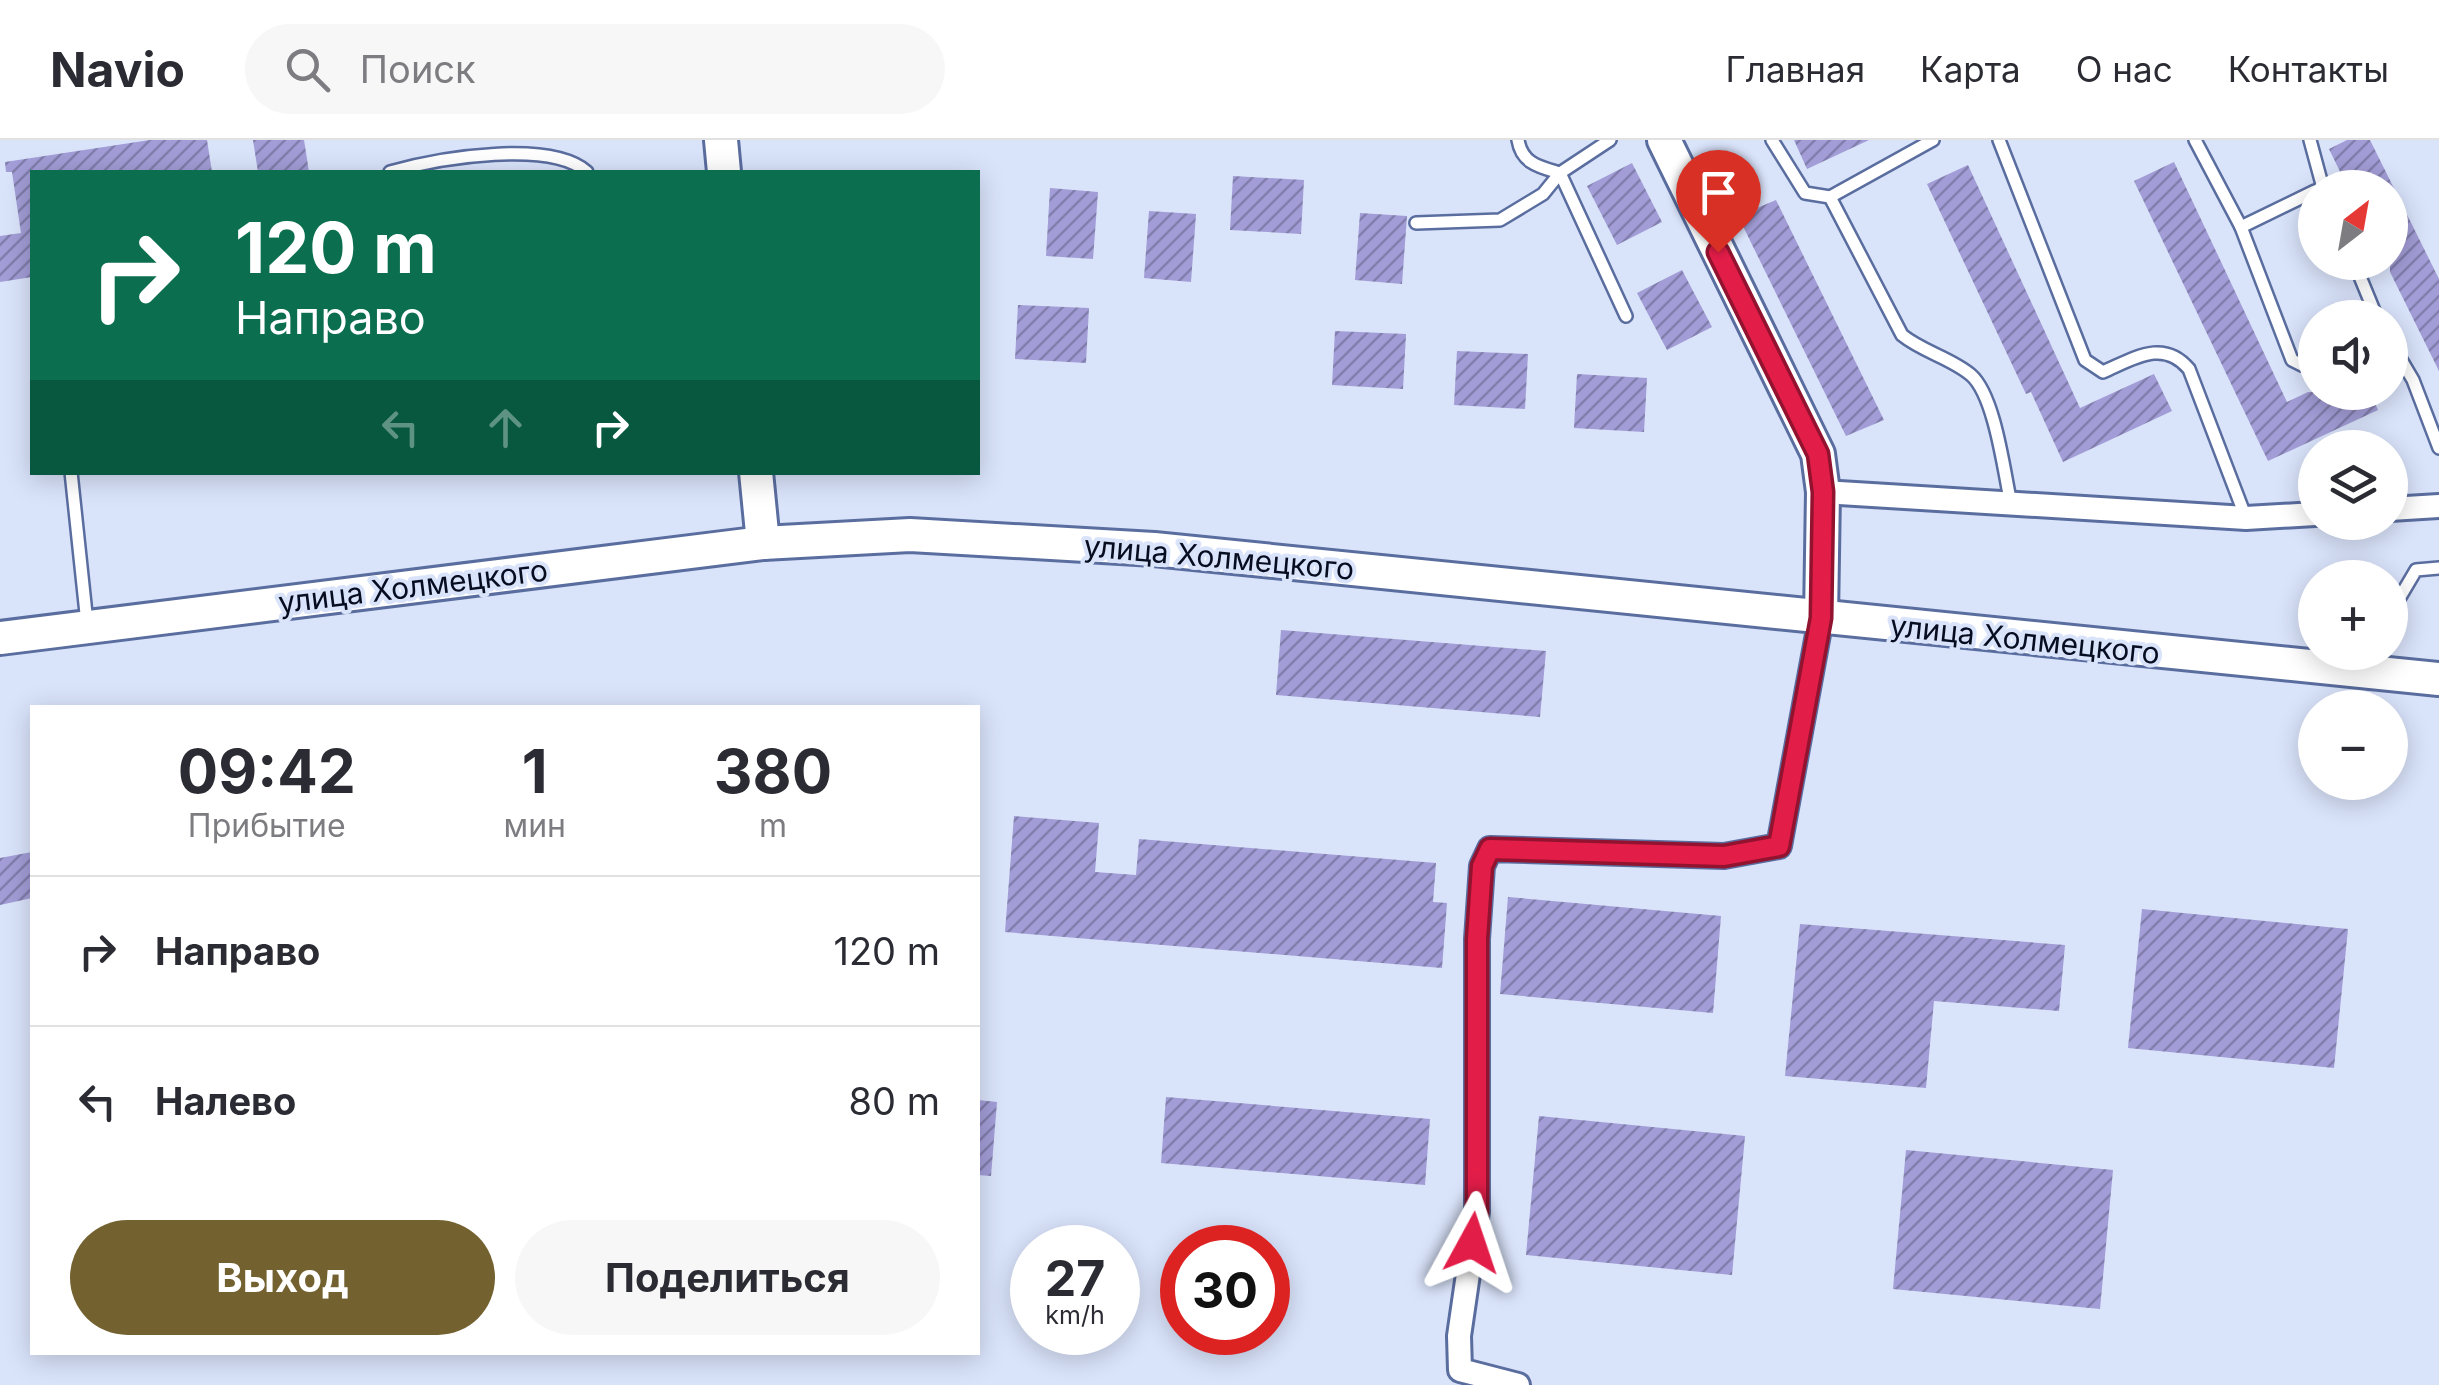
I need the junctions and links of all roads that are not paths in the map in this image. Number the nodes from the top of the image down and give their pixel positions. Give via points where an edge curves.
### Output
1 (721, 140) edge
2 (1518, 140) edge
3 (1610, 140) edge
4 (1772, 140) edge
5 (1933, 140) edge
6 (1999, 140) edge
7 (2195, 140) edge
8 (2310, 140) edge
9 (479, 142) edge
10 (1671, 146) edge
11 (396, 170) edge
12 (586, 170) edge
13 (724, 170) edge
14 (2318, 170) edge
15 (1560, 173) junction
16 (1830, 197) junction
17 (2298, 199) edge
18 (1416, 222) dead end
19 (2242, 227) junction
20 (1626, 316) dead end
21 (2298, 363) edge
22 (2408, 370) edge
23 (2439, 448) edge
24 (71, 475) edge
25 (756, 475) edge
26 (1823, 492) junction
27 (2011, 504) junction
28 (2439, 506) edge
29 (2408, 508) edge
30 (2298, 515) edge
31 (2246, 518) junction
32 (763, 542) junction
33 (2439, 568) edge
34 (2408, 584) edge
35 (1821, 618) junction
36 (88, 627) junction
37 (0, 638) edge
38 (2298, 657) edge
39 (2397, 670) edge
40 (2439, 680) edge
41 (1518, 1385) edge

1 - 13 street
2 - 15 lane via 1535,166
3 - 15 lane
4 - 16 lane via 1805,193
5 - 16 lane
6 - 31 lane via 2085,360 2102,372 2152,352 2181,360
7 - 19 lane
8 - 14 lane
9 - 11 lane
9 - 12 lane via 548,146 577,157
10 - 26 street via 1818,454
15 - 18 lane via 1543,194 1500,220
15 - 20 lane
16 - 27 lane via 1902,335 1975,378 1989,406
17 - 19 lane
19 - 21 lane
22 - 23 lane
24 - 36 lane
25 - 32 street
26 - 27 street
26 - 35 street
27 - 31 street
28 - 29 street
30 - 31 street
32 - 35 street, улица Холмецкого via 910,535 1154,548
32 - 36 street, улица Холмецкого
33 - 34 lane via 2416,570
35 - 38 street, улица Холмецкого
35 - 41 street via 1779,846 1724,856 1490,849 1482,866 1477,1212 1460,1370
36 - 37 street, улица Холмецкого
39 - 40 street, улица Холмецкого

